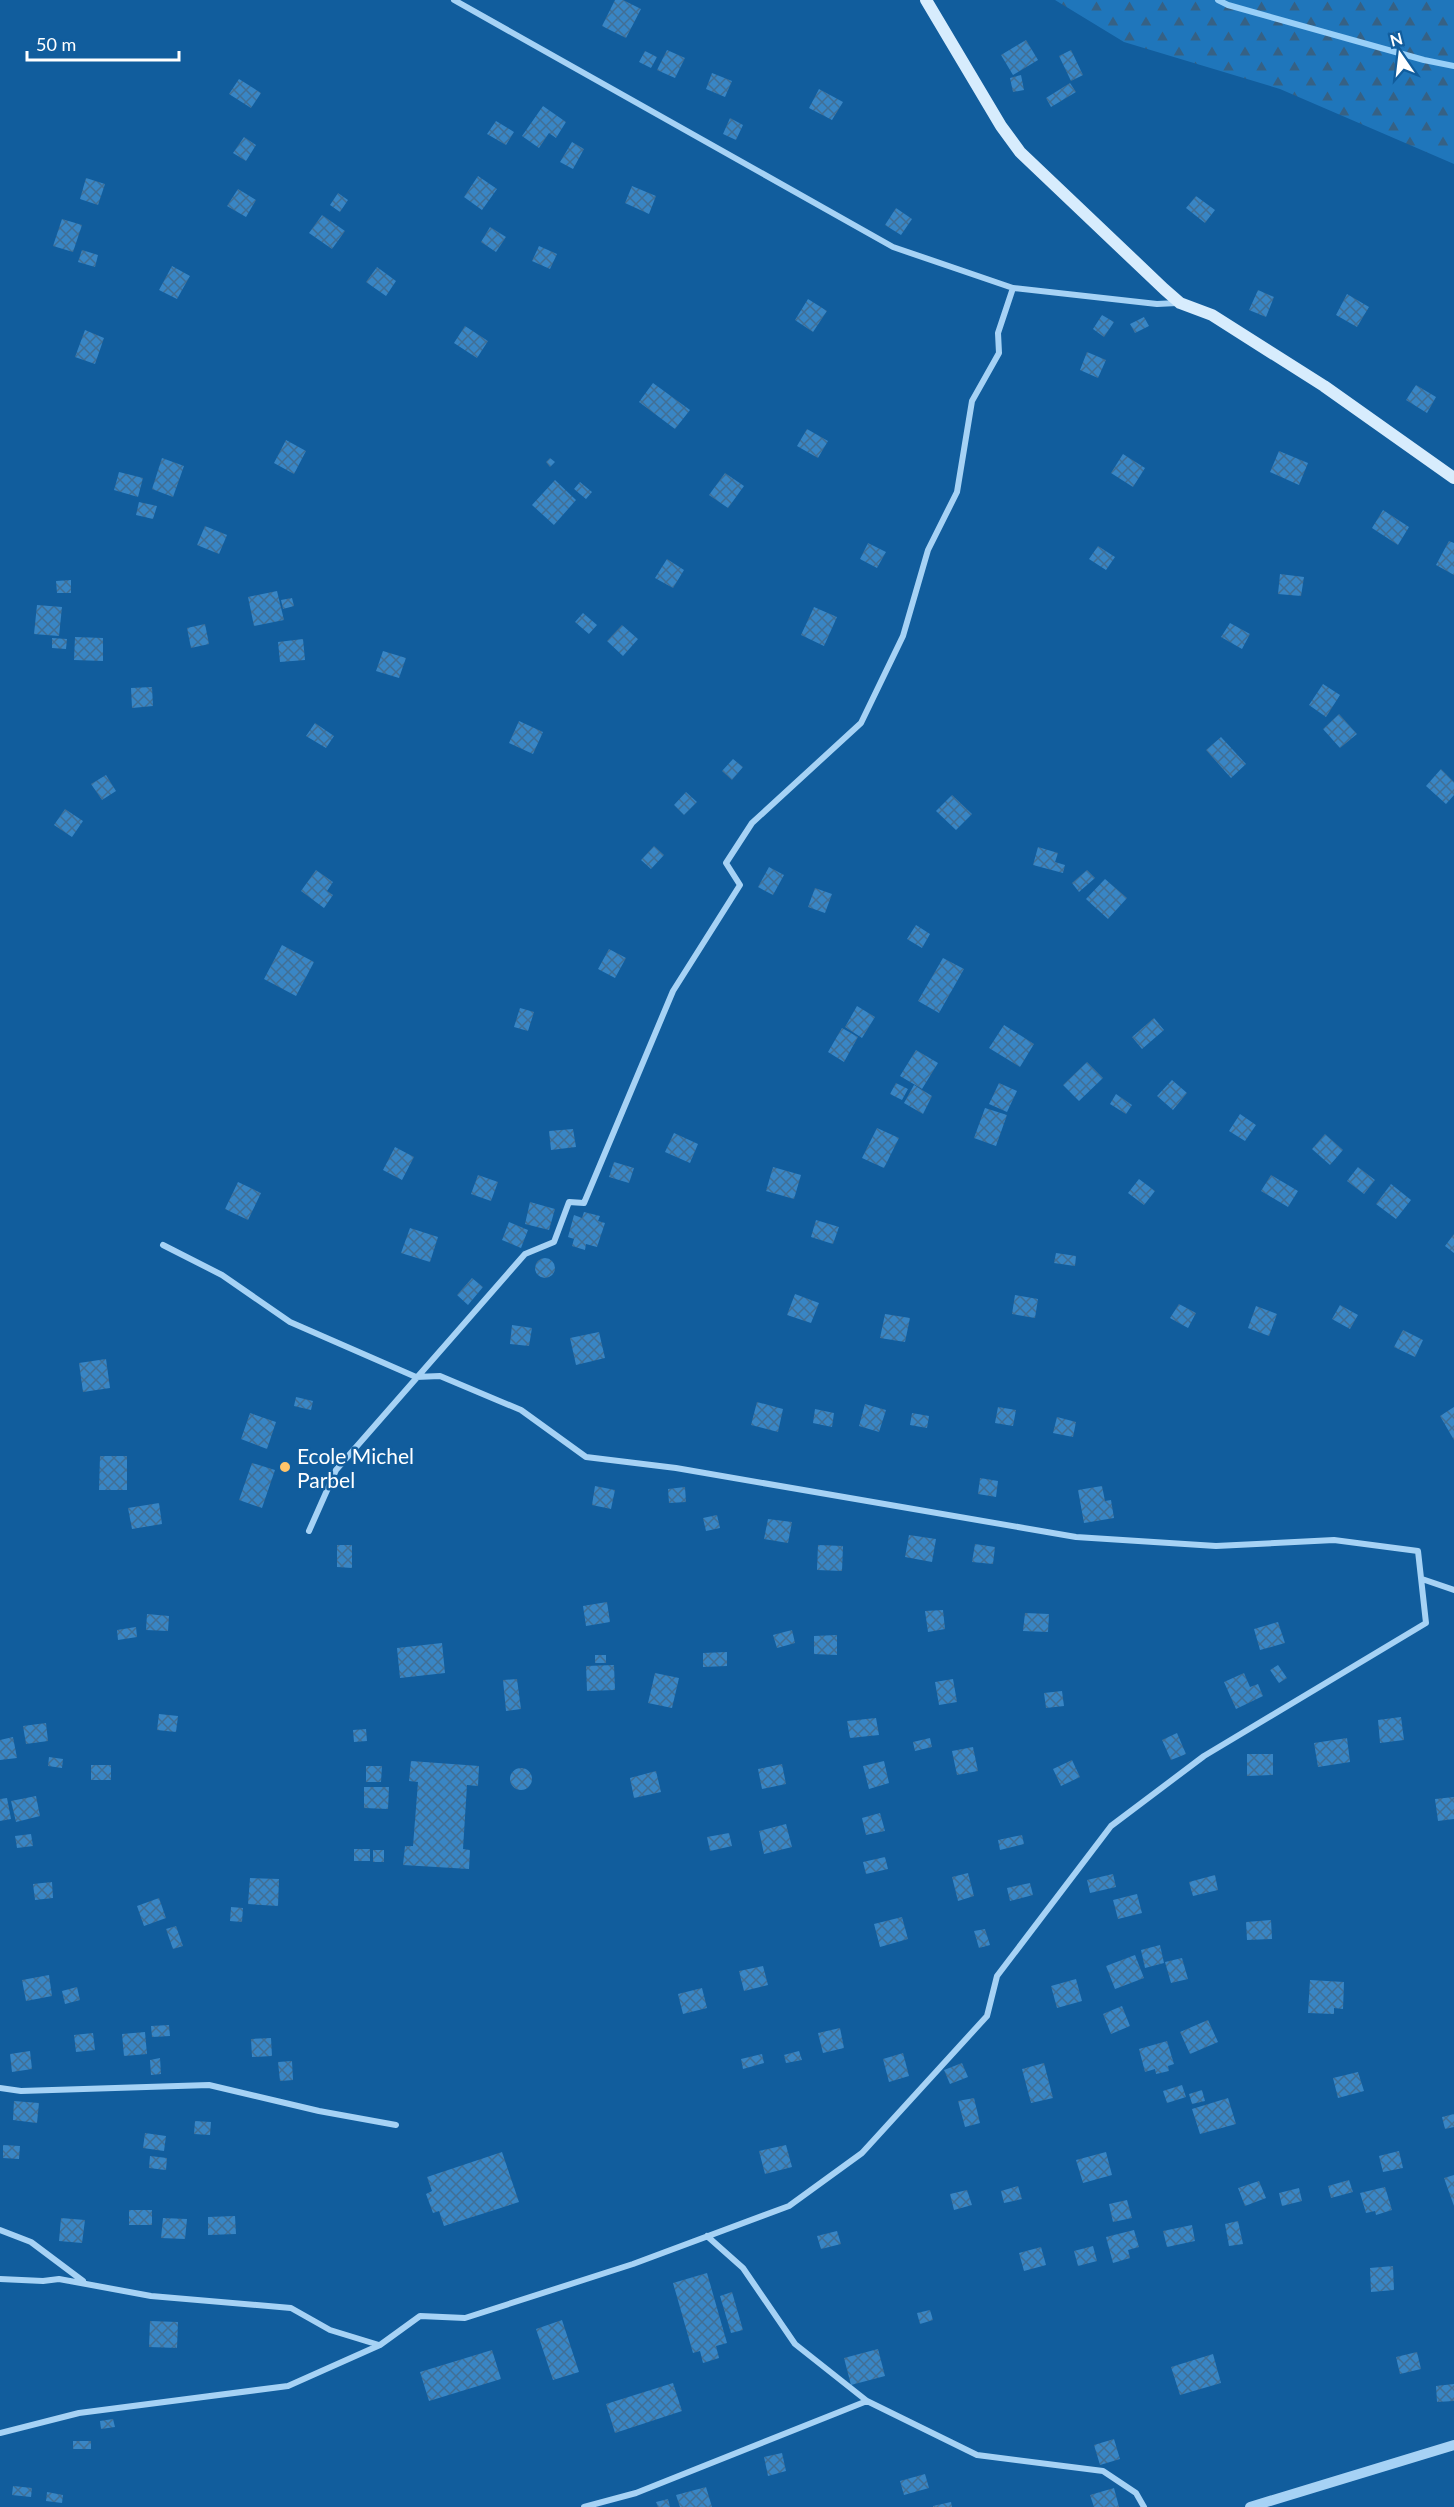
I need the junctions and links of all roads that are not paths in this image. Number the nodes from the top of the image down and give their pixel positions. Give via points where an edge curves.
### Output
1 (454, 0) edge
2 (926, 0) edge
3 (1013, 288) junction
4 (1180, 303) junction
5 (1454, 478) edge
6 (163, 1245) dead end
7 (416, 1377) junction
8 (309, 1531) dead end
9 (1422, 1579) junction
10 (1454, 1590) edge
11 (0, 2088) edge
12 (396, 2125) dead end
13 (0, 2230) edge
14 (707, 2236) junction
15 (0, 2279) edge
16 (85, 2283) junction
17 (380, 2345) junction
18 (867, 2401) junction
19 (0, 2433) edge
20 (1454, 2445) edge
21 (584, 2507) edge
22 (1144, 2507) edge
23 (1250, 2507) edge

1 - 3 street via 893,247
2 - 4 main road via 1020,152
3 - 4 street via 1157,304
3 - 7 street via 999,333 999,353 972,401 957,492 928,550 903,636 861,723 752,823 726,863 740,885 673,991 584,1203 569,1202 554,1242 525,1254
4 - 5 main road via 1212,315 1324,386
6 - 7 street via 222,1275 290,1322
7 - 8 street via 336,1470
7 - 9 street via 440,1376 520,1410 586,1457 676,1468 1076,1537 1216,1546 1334,1540 1418,1551
9 - 10 street
9 - 14 street via 1426,1623 1204,1756 1111,1826 997,1976 987,2016 862,2153 789,2206
11 - 12 street via 21,2091 209,2085
13 - 16 street via 31,2242
14 - 17 street via 465,2318 420,2316
14 - 18 street via 743,2268 795,2344
15 - 16 street
16 - 17 street via 151,2296 291,2308 330,2330
17 - 19 street via 288,2386 79,2414
18 - 21 street via 636,2493
18 - 22 street via 977,2455 1103,2471 1136,2493
20 - 23 street

